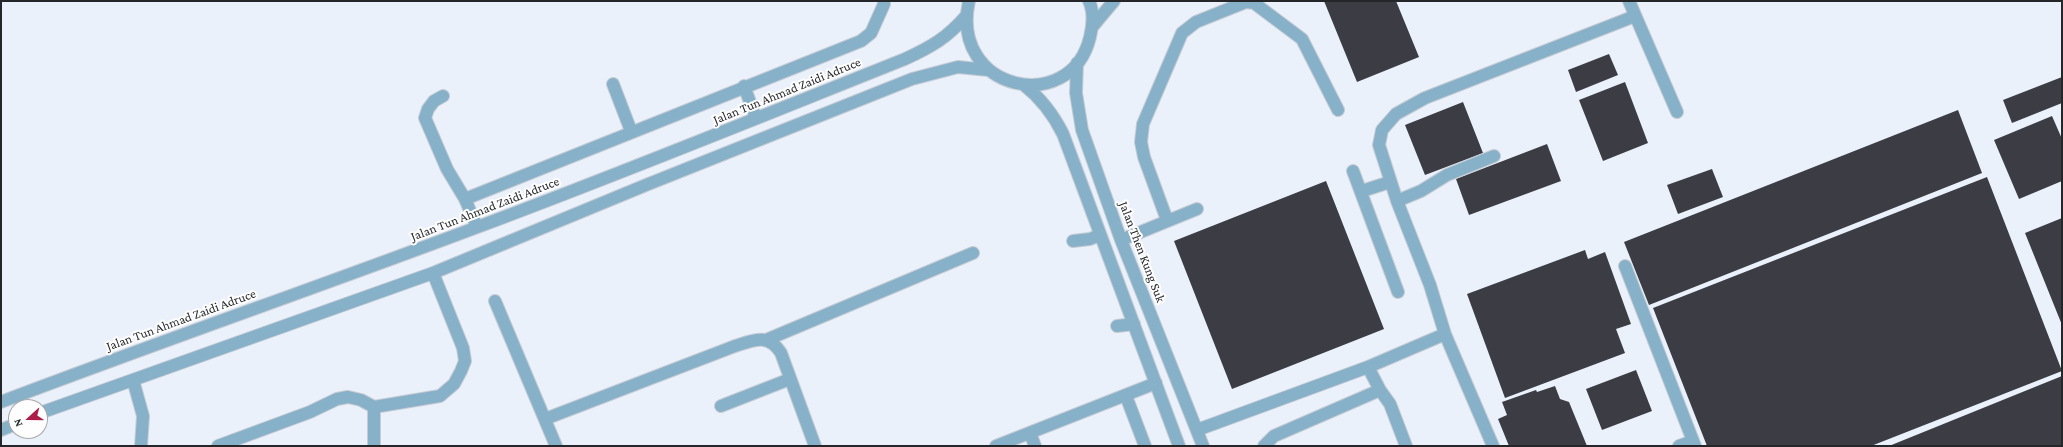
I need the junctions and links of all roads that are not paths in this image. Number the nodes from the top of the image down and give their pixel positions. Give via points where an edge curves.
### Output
1 (969, 1) edge
2 (1089, 1) edge
3 (1114, 1) edge
4 (1629, 1) edge
5 (884, 4) dead end
6 (966, 16) junction
7 (1635, 16) junction
8 (1093, 26) junction
9 (1077, 63) junction
10 (988, 70) junction
11 (613, 84) dead end
12 (1024, 85) junction
13 (744, 86) junction
14 (443, 96) dead end
15 (1338, 110) dead end
16 (1677, 112) dead end
17 (756, 118) junction
18 (631, 131) junction
19 (1494, 156) dead end
20 (1353, 171) dead end
21 (1390, 182) junction
22 (1362, 191) junction
23 (465, 198) junction
24 (1397, 201) junction
25 (1197, 209) dead end
26 (1167, 220) junction
27 (477, 227) junction
28 (1100, 235) junction
29 (1122, 240) junction
30 (1073, 241) dead end
31 (973, 253) dead end
32 (1625, 266) dead end
33 (433, 273) junction
34 (1398, 292) dead end
35 (495, 301) dead end
36 (1134, 324) junction
37 (1117, 326) dead end
38 (1445, 334) junction
39 (766, 340) junction
40 (1368, 367) junction
41 (790, 379) junction
42 (133, 380) junction
43 (1156, 383) junction
44 (1380, 390) junction
45 (1126, 396) junction
46 (1, 402) edge
47 (721, 406) dead end
48 (374, 407) junction
49 (48, 410) edge
50 (545, 419) junction
51 (1197, 430) junction
52 (1030, 433) junction
53 (1694, 443) edge
54 (141, 446) edge
55 (218, 446) edge
56 (374, 446) edge
57 (556, 446) edge
58 (815, 446) edge
59 (996, 446) edge
60 (1035, 446) edge
61 (1145, 446) edge
62 (1179, 446) edge
63 (1203, 446) edge
64 (1264, 446) edge
65 (1406, 446) edge
66 (1493, 446) edge
67 (1679, 446) edge

1 - 6 street
2 - 8 street
3 - 8 street
4 - 7 street
5 - 13 street via 871,33 861,41
6 - 10 street via 967,36 975,54
6 - 17 street, Jalan Tun Ahmad Zaidi Adruce via 940,41 905,59
7 - 16 street
7 - 21 street via 1425,98 1396,114 1382,130 1379,145
8 - 9 street via 1088,46
9 - 12 street via 1054,80
9 - 29 street, Jalan Then Kung Suk via 1076,93 1082,130
10 - 12 street via 1005,80
10 - 33 street via 958,67 912,79
11 - 18 street
12 - 28 street via 1038,96 1053,115 1063,134
13 - 17 street
13 - 18 street
14 - 23 street via 434,101 425,118 447,169
15 - 26 street via 1302,39 1254,3 1246,2 1196,22 1182,33 1143,124 1141,142 1144,157
17 - 27 street, Jalan Tun Ahmad Zaidi Adruce
18 - 23 street
19 - 24 street via 1448,175
20 - 22 street
21 - 22 street
21 - 24 street
22 - 34 street
23 - 27 street
24 - 38 street via 1430,285
25 - 26 street
26 - 29 street
27 - 46 street, Jalan Tun Ahmad Zaidi Adruce
28 - 30 street
28 - 36 street
29 - 51 street, Jalan Then Kung Suk
31 - 39 street
32 - 53 street
33 - 42 street
33 - 48 street via 463,348 465,361 461,372 454,384 440,396
35 - 50 street
36 - 37 street
36 - 43 street
38 - 40 street
38 - 66 street
39 - 41 street via 775,345 781,353
39 - 50 street via 735,346
40 - 44 street
40 - 51 street
41 - 47 street
41 - 58 street
42 - 49 street
42 - 54 street via 143,416
43 - 45 street
43 - 62 street
44 - 64 street via 1274,436
44 - 65 street via 1390,404
45 - 52 street
45 - 61 street
48 - 55 street via 348,397 337,399 310,412
48 - 56 street
50 - 57 street
51 - 63 street, Jalan Then Kung Suk
52 - 59 street
52 - 60 street
53 - 67 street

